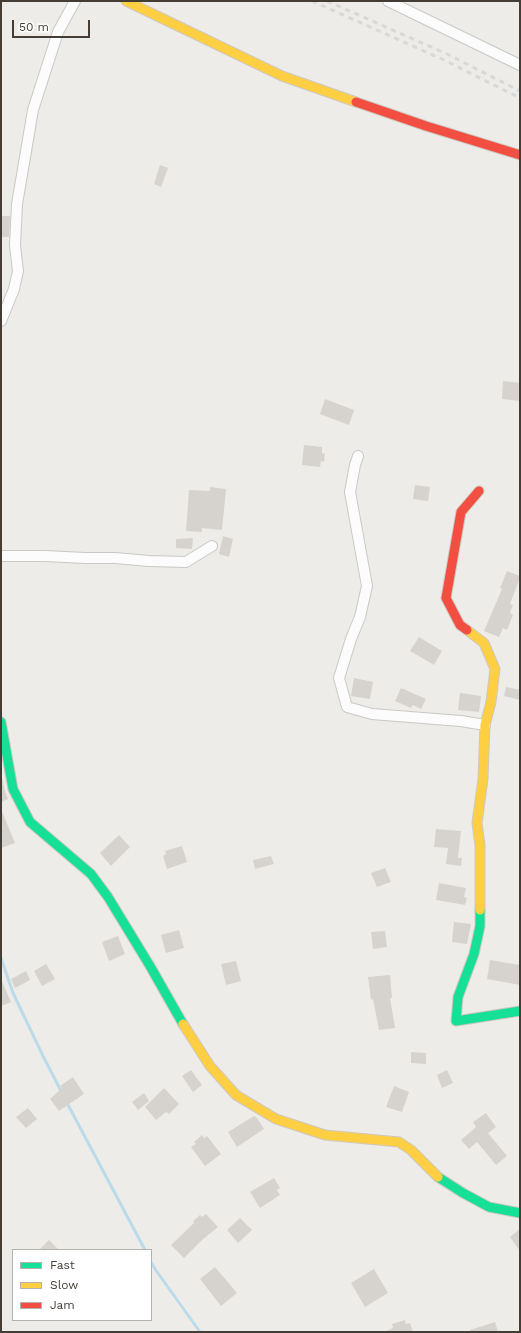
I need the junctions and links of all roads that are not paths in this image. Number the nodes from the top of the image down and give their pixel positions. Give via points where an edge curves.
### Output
1 (75, 1) edge
2 (126, 1) edge
3 (388, 1) edge
4 (520, 65) edge
5 (520, 155) edge
6 (1, 321) edge
7 (358, 456) dead end
8 (480, 491) dead end
9 (212, 546) dead end
10 (1, 556) edge
11 (1, 722) edge
12 (485, 725) junction
13 (520, 1011) edge
14 (520, 1213) edge

1 - 6 street via 58,32 32,110 17,204 15,245 18,271 14,289
2 - 5 street via 282,76 426,126
3 - 4 street
7 - 12 street via 350,492 367,586 360,617 339,678 347,707 372,714 461,720
8 - 12 street via 461,512 446,598 460,625 484,643 494,669
9 - 10 street via 186,562
11 - 14 street via 13,789 30,822 91,874 108,897 210,1066 236,1095 276,1119 325,1135 400,1142 441,1180 489,1207
12 - 13 street via 483,779 477,823 480,845 480,926 474,954 458,997 456,1021

